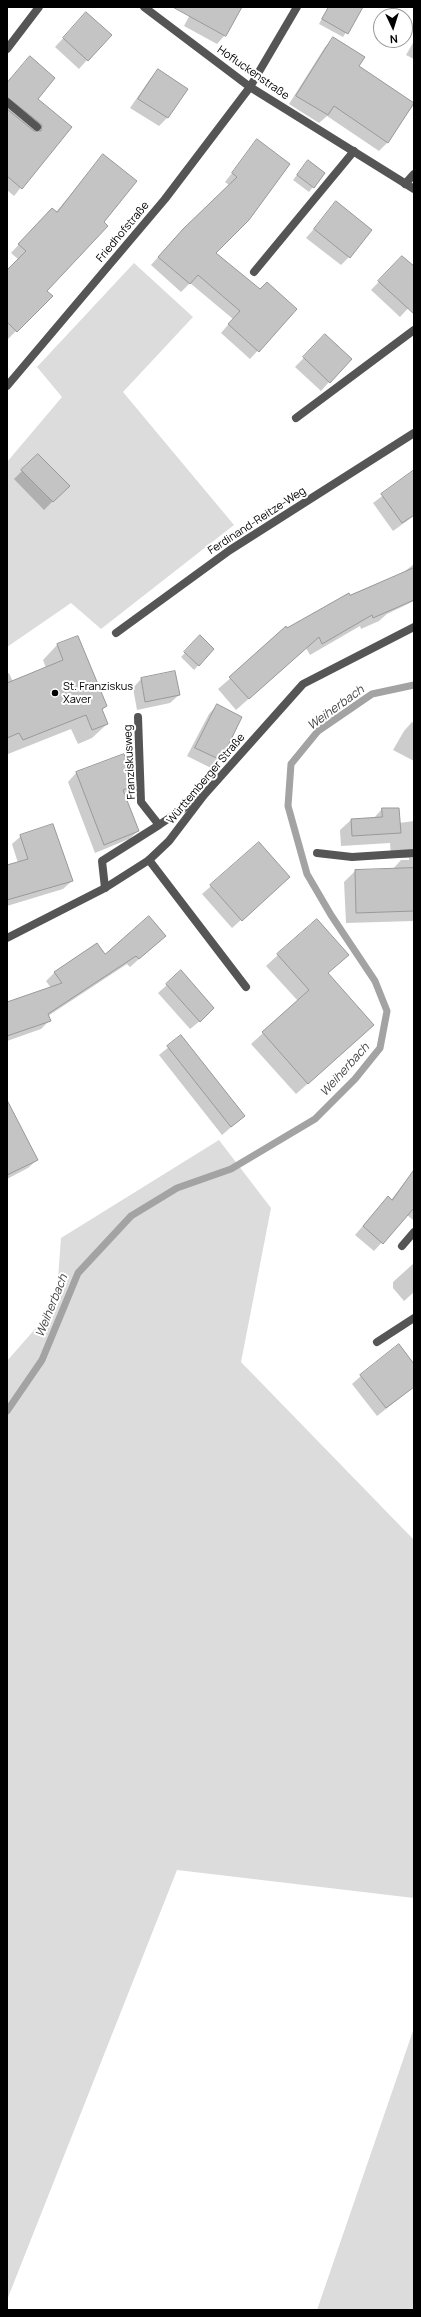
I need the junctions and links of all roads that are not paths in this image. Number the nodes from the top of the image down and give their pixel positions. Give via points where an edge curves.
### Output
1 (39, 7) edge
2 (144, 7) edge
3 (298, 7) edge
4 (7, 49) edge
5 (250, 86) junction
6 (7, 102) edge
7 (37, 127) dead end
8 (354, 152) junction
9 (414, 174) edge
10 (406, 184) junction
11 (414, 189) edge
12 (254, 272) dead end
13 (414, 330) edge
14 (7, 386) edge
15 (296, 418) dead end
16 (414, 433) edge
17 (414, 627) edge
18 (116, 633) dead end
19 (138, 717) dead end
20 (204, 795) junction
21 (159, 825) junction
22 (317, 853) dead end
23 (414, 853) edge
24 (149, 860) junction
25 (105, 888) junction
26 (7, 932) edge
27 (21, 932) junction
28 (7, 938) edge
29 (246, 987) dead end
30 (414, 1232) edge
31 (402, 1246) dead end
32 (414, 1318) edge
33 (377, 1342) dead end

1 - 4 street
2 - 5 street, Hofluckenstraße
3 - 5 street, Friedhofstraße
5 - 8 street, Hofluckenstraße
5 - 14 street, Friedhofstraße via 165,199
6 - 7 street
8 - 10 street, Hofluckenstraße
8 - 12 street
9 - 10 street
10 - 11 street, Hofluckenstraße
13 - 15 street
16 - 18 street, Ferdinand-Reitze-Weg via 230,550
17 - 20 street, Württemberger Straße via 303,684
19 - 21 street, Franziskusweg via 141,802
20 - 21 street
20 - 24 street, Württemberger Straße via 169,841
21 - 25 street via 102,861
22 - 23 street via 352,857
24 - 25 street, Württemberger Straße
24 - 29 street
25 - 27 street, Württemberger Straße
26 - 27 street
27 - 28 street, Württemberger Straße
30 - 31 street
32 - 33 street

